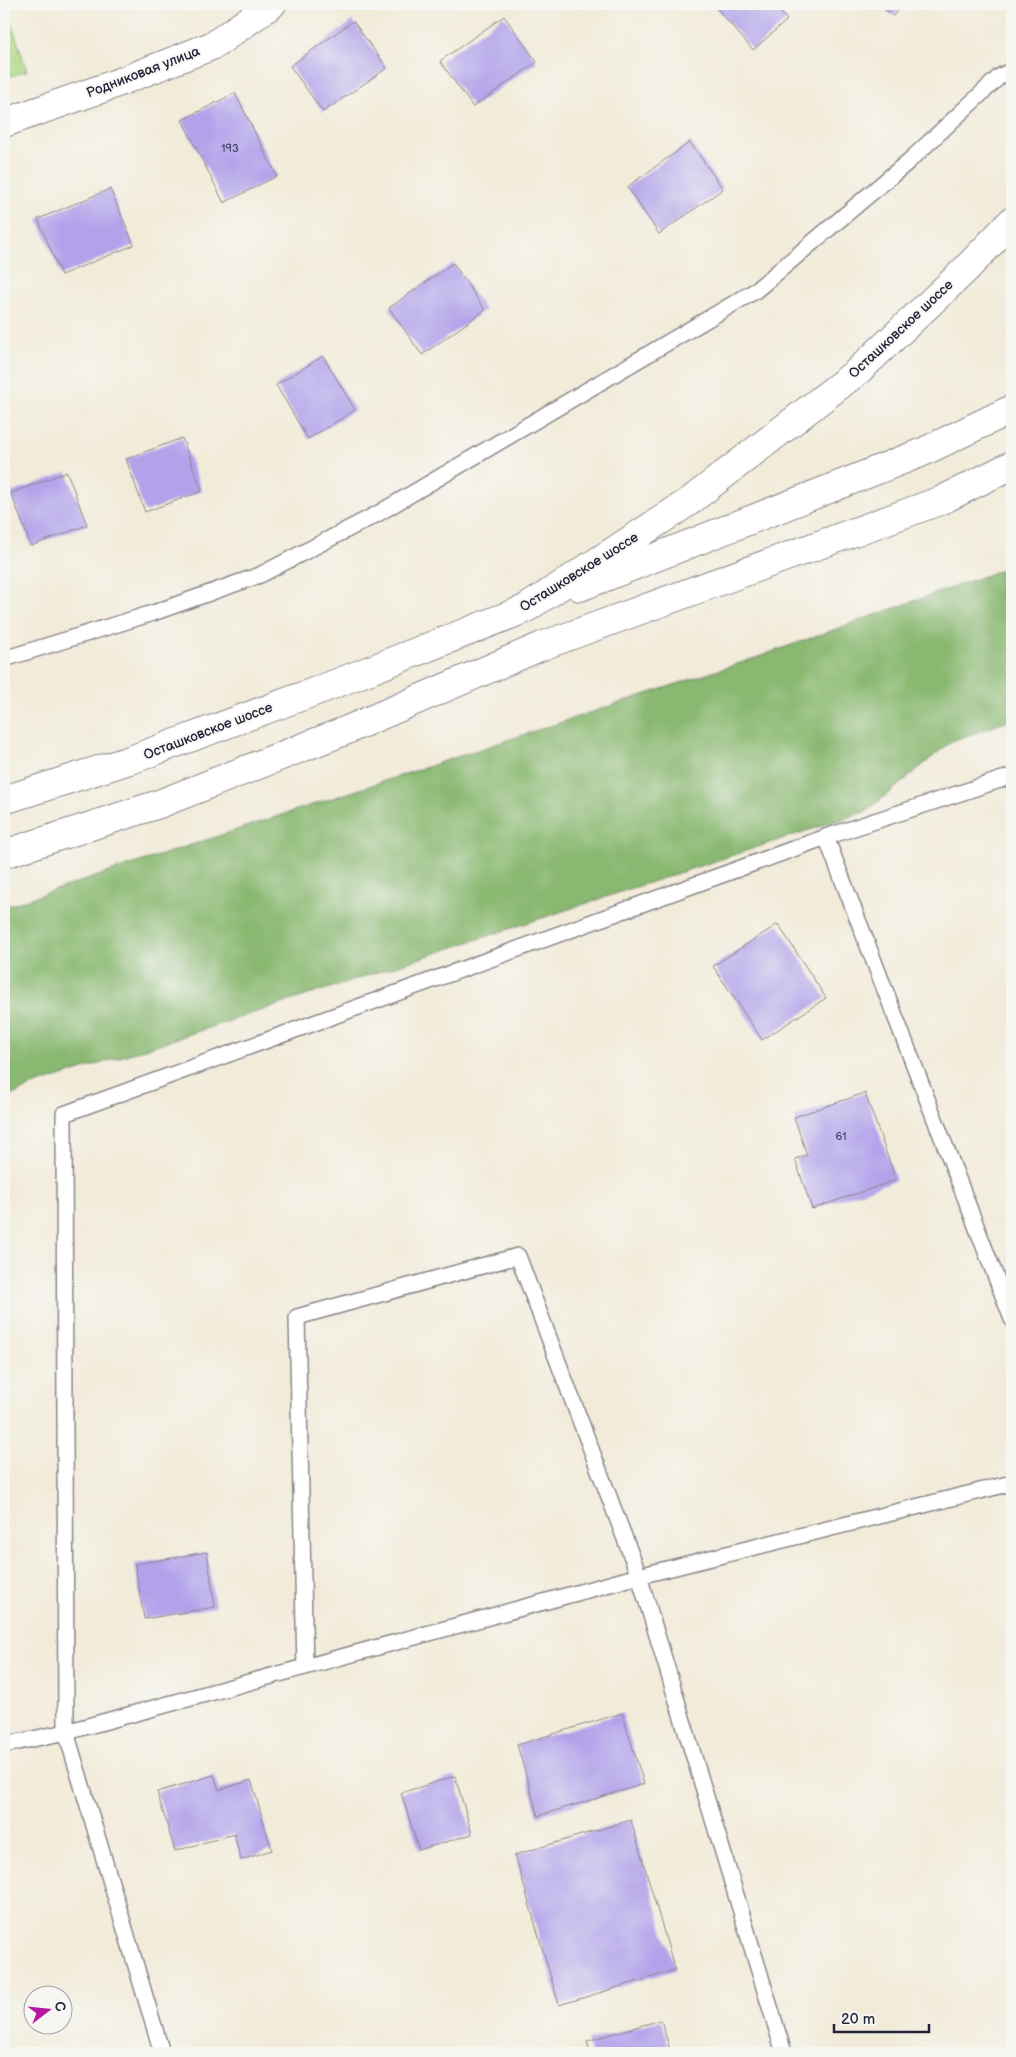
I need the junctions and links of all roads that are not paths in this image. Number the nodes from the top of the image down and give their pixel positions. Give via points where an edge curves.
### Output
1 (272, 4) edge
2 (1012, 70) edge
3 (4, 123) edge
4 (1012, 220) edge
5 (1012, 409) edge
6 (1012, 465) edge
7 (525, 609) junction
8 (4, 659) edge
9 (1012, 776) edge
10 (4, 800) edge
11 (826, 837) junction
12 (4, 854) edge
13 (1012, 1320) edge
14 (1012, 1483) edge
15 (640, 1576) junction
16 (305, 1667) junction
17 (66, 1732) junction
18 (4, 1745) edge
19 (162, 2053) edge
20 (784, 2053) edge

1 - 3 main road, Родниковая улица via 214,45
2 - 8 lane via 999,77 909,160 755,290 388,508 260,575 154,613
4 - 7 main road, Осташковское шоссе via 965,270 858,371 690,501
5 - 7 main road via 923,452
6 - 12 main road via 942,500 542,646 347,730 159,804
7 - 10 main road, Осташковское шоссе via 133,759
9 - 11 lane
11 - 13 lane
11 - 17 lane via 64,1114
14 - 15 lane
15 - 16 lane
15 - 16 lane via 518,1256 296,1317
15 - 20 lane
16 - 17 lane
17 - 18 lane
17 - 19 lane

